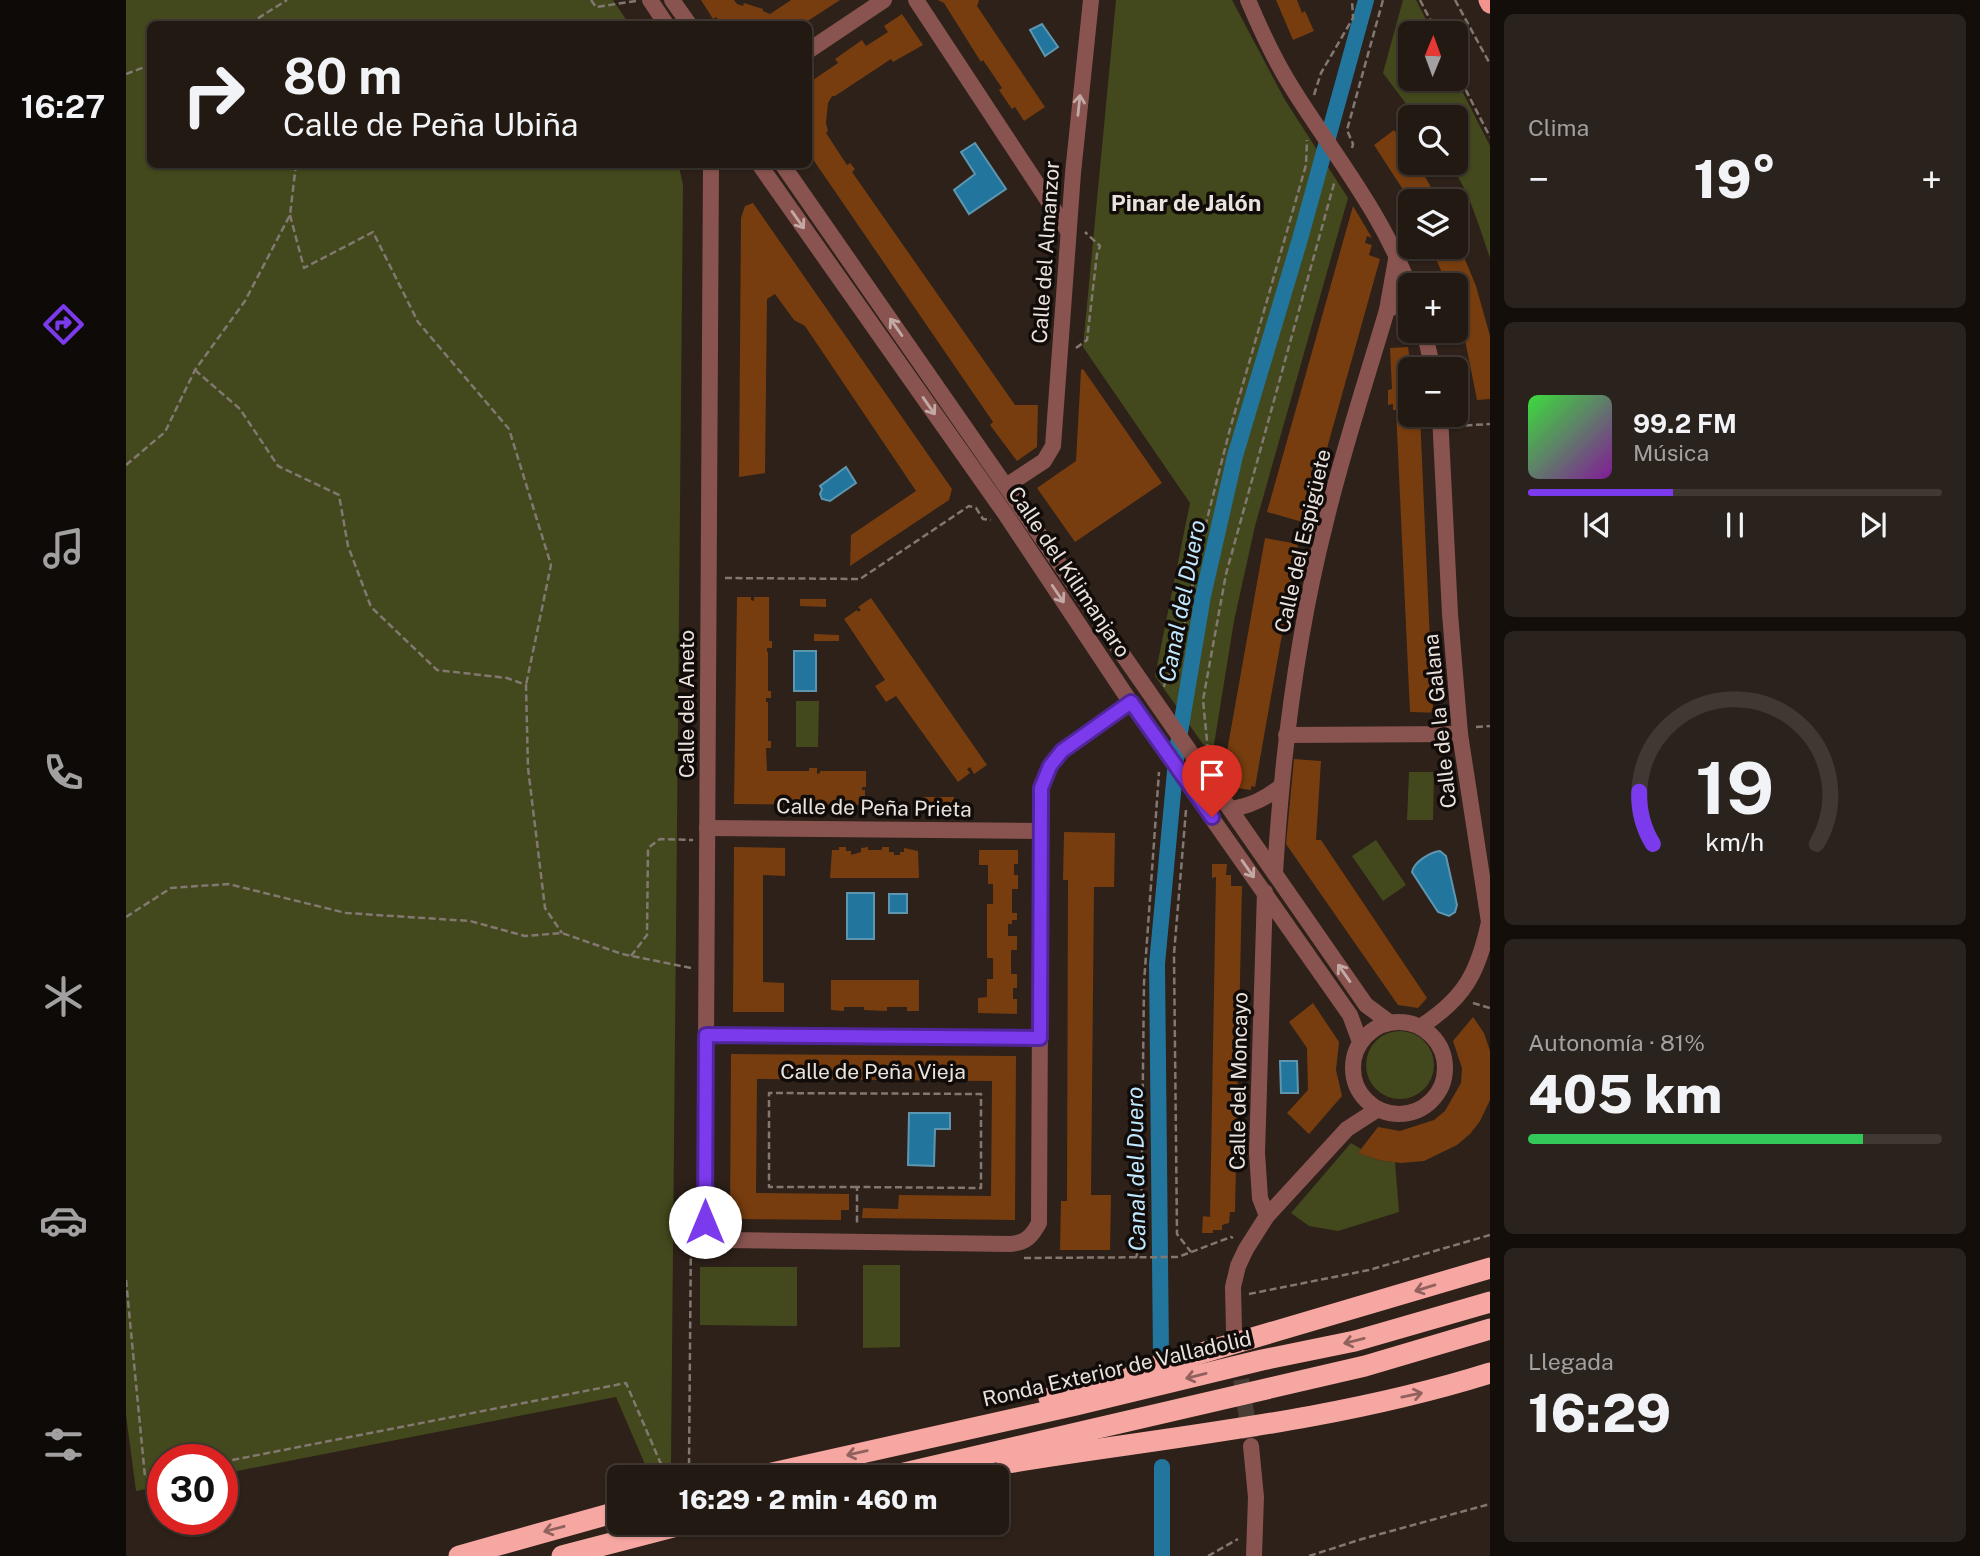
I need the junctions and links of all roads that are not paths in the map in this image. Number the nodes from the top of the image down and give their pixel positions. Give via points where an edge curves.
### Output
1 (650, 0) edge
2 (672, 0) edge
3 (884, 0) edge
4 (916, 0) edge
5 (1091, 0) edge
6 (1248, 0) edge
7 (664, 21) edge
8 (687, 21) edge
9 (812, 48) edge
10 (714, 168) edge
11 (762, 168) edge
12 (785, 168) edge
13 (1073, 173) junction
14 (1042, 191) junction
15 (1068, 231) junction
16 (1397, 254) junction
17 (1404, 273) edge
18 (1398, 305) edge
19 (1387, 310) junction
20 (1441, 427) edge
21 (1006, 486) junction
22 (1131, 702) junction
23 (1286, 734) junction
24 (1460, 734) junction
25 (1280, 787) junction
26 (1231, 809) junction
27 (1041, 831) junction
28 (707, 835) junction
29 (1275, 873) junction
30 (1265, 892) junction
31 (1292, 931) junction
32 (1262, 944) junction
33 (1446, 1010) junction
34 (1389, 1022) junction
35 (1420, 1027) junction
36 (706, 1035) junction
37 (1040, 1038) junction
38 (1436, 1040) junction
39 (1360, 1042) junction
40 (1362, 1096) junction
41 (1378, 1109) junction
42 (1347, 1129) junction
43 (1267, 1216) junction
44 (1490, 1268) edge
45 (1490, 1302) edge
46 (1490, 1329) edge
47 (1234, 1330) tunnel mouth
48 (1490, 1373) edge
49 (923, 1438) junction
50 (1251, 1446) tunnel mouth
51 (806, 1465) edge
52 (939, 1465) edge
53 (995, 1465) edge
54 (607, 1515) edge
55 (642, 1535) edge
56 (459, 1556) edge
57 (562, 1556) edge
58 (1254, 1556) edge

1 - 7 street
2 - 8 street
3 - 9 street
4 - 14 street
13 -> 5 street, Calle del Almanzor
6 - 16 street via 1286,76
10 - 28 street, Calle del Aneto
11 -> 22 street, Calle del Kilimanjaro
21 -> 12 street, Calle del Kilimanjaro
13 - 14 street via 1060,186
13 - 15 street, Calle del Almanzor
14 - 15 street
15 - 21 street, Calle del Almanzor via 1053,446 1044,461
16 - 17 street
16 - 19 street, Calle del Espigüete
18 - 19 street
19 - 23 street, Calle del Espigüete via 1325,524
20 - 24 street, Calle de la Galana
21 - 26 street, Calle del Kilimanjaro
22 - 27 street via 1062,751 1050,766 1041,788
22 -> 30 street, Calle del Kilimanjaro
23 - 24 street
23 - 25 street, Calle del Espigüete
24 - 33 street, Calle de la Galana via 1489,922 1470,979
25 - 26 street via 1248,806
25 - 29 street, Calle del Espigüete
26 - 29 street, Calle del Kilimanjaro
27 - 28 street, Calle de Peña Prieta
27 - 37 street
28 - 36 street, Calle del Aneto
34 -> 29 street, Calle del Kilimanjaro via 1366,1005
30 - 31 street, Calle del Kilimanjaro
30 - 32 street, Calle del Moncayo
31 - 32 street
31 - 39 street, Calle del Kilimanjaro via 1350,1015
32 - 43 street, Calle del Moncayo via 1257,1153 1260,1198
33 - 35 street, Calle de la Galana
33 - 38 street, Calle de la Galana
34 - 35 street
34 - 39 street
35 - 38 street
36 - 37 street
36 - 37 street, Calle del Aneto via 705,1222 710,1232 726,1240 857,1243 1016,1244 1032,1235 1040,1223
38 - 41 street via 1445,1069 1434,1098 1407,1114
39 - 40 street via 1352,1070
40 - 41 street
40 - 42 street
41 - 42 street
42 - 43 street
43 - 47 street via 1238,1266 1232,1298
44 -> 49 highway
45 -> 49 highway, Ronda Exterior de Valladolid via 1355,1341
46 - 52 highway via 1365,1366
53 -> 48 highway via 1273,1423 1436,1390
49 -> 51 highway, Ronda Exterior de Valladolid
50 - 58 street via 1256,1497
54 -> 56 highway
55 - 57 highway

